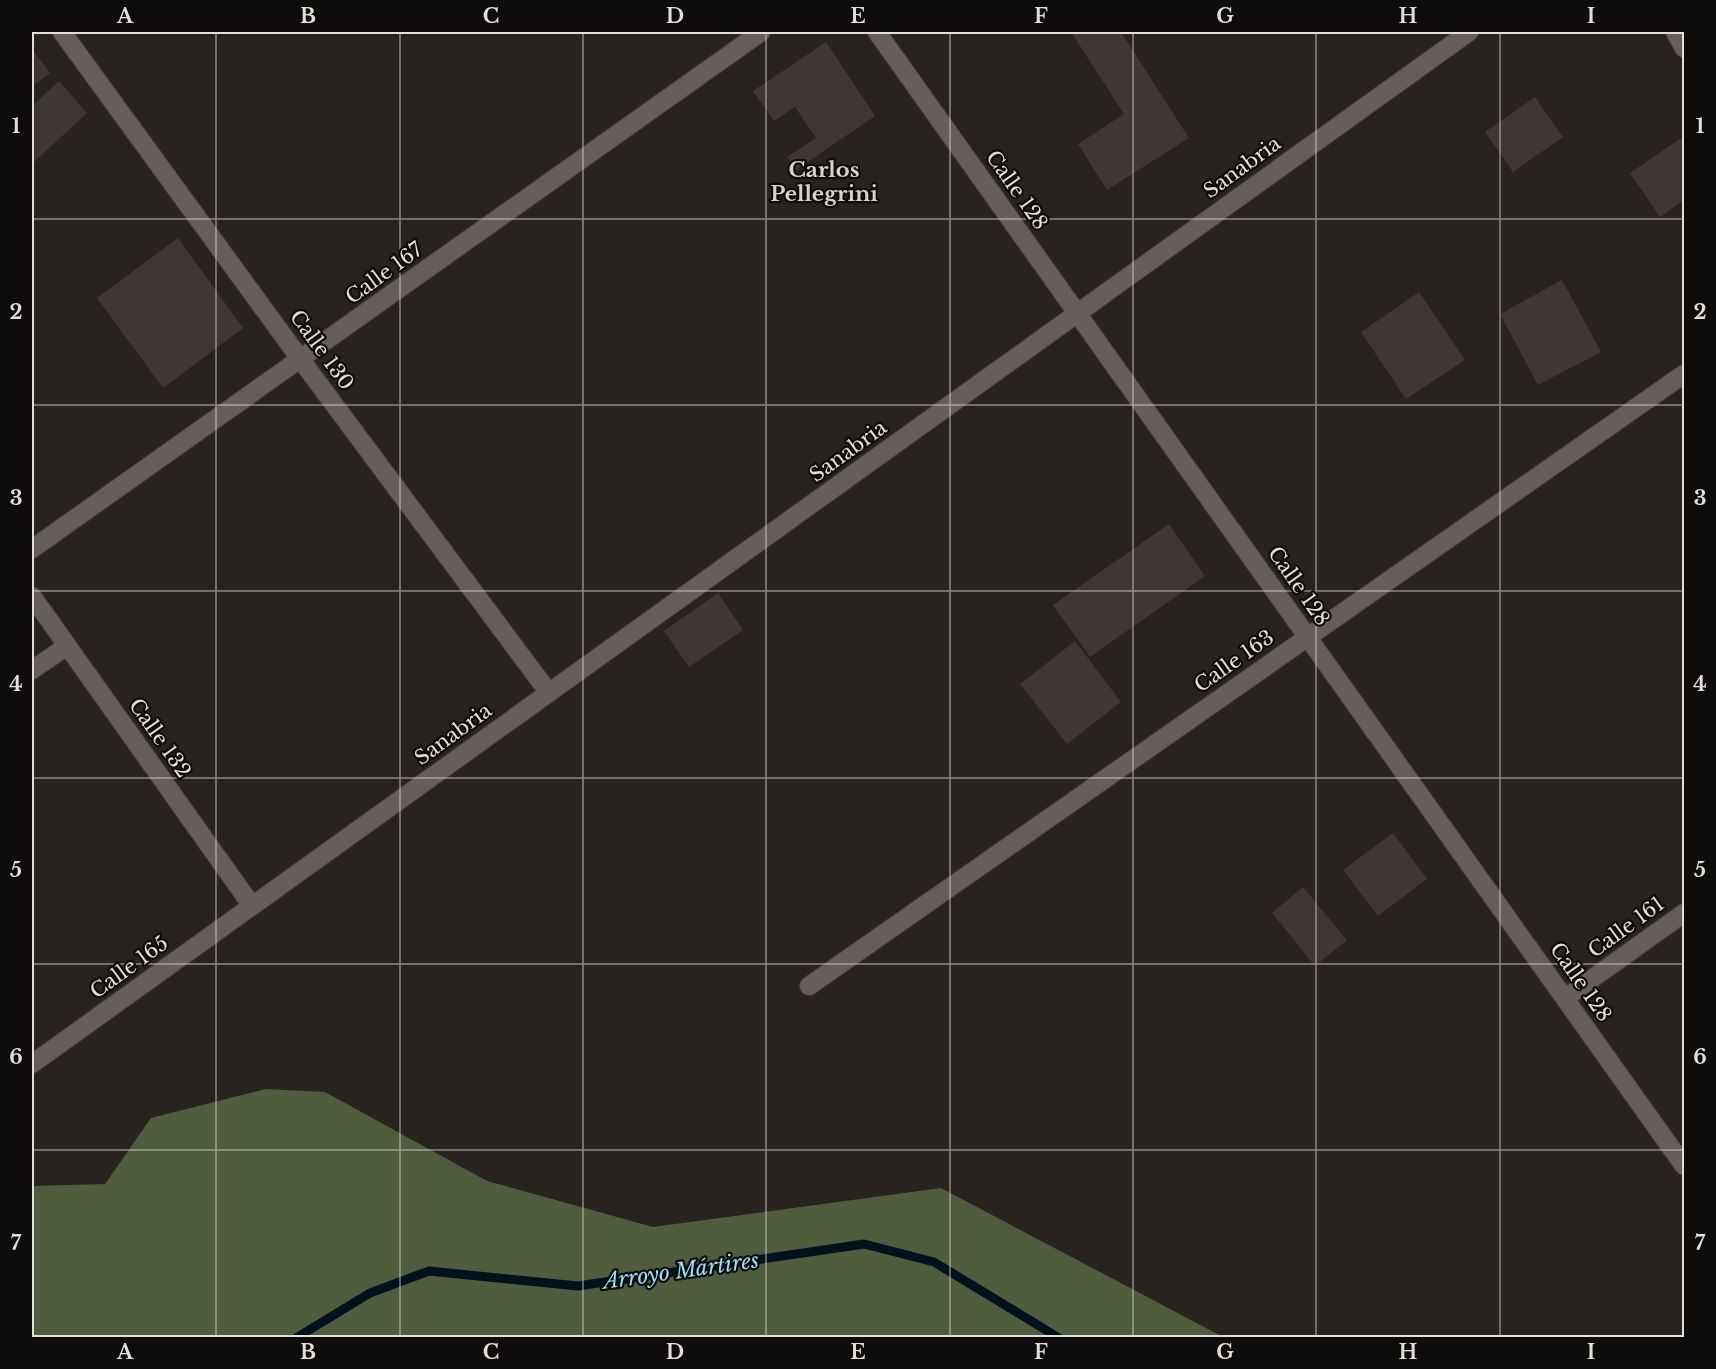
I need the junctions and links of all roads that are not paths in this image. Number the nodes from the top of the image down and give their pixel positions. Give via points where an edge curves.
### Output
1 (62, 32) edge
2 (760, 32) edge
3 (877, 32) edge
4 (1469, 32) edge
5 (1675, 32) edge
6 (1684, 48) edge
7 (1078, 313) junction
8 (301, 360) junction
9 (1684, 374) edge
10 (32, 549) edge
11 (32, 596) edge
12 (1308, 637) junction
13 (67, 646) junction
14 (32, 670) edge
15 (549, 693) junction
16 (252, 906) junction
17 (1684, 913) edge
18 (809, 986) dead end
19 (1565, 998) junction
20 (32, 1064) edge
21 (1684, 1166) edge

1 - 8 street, Calle 130
2 - 8 street, Calle 167
3 - 7 street, Calle 128
4 - 7 street, Sanabria
5 - 6 street
7 - 12 street, Calle 128
7 - 15 street, Sanabria
8 - 10 street, Calle 167
8 - 15 street, Calle 130
9 - 12 street, Calle 163
11 - 13 street, Calle 132
12 - 18 street, Calle 163
12 - 19 street, Calle 128
13 - 14 street
13 - 16 street, Calle 132
15 - 16 street, Sanabria
16 - 20 street, Calle 165
17 - 19 street, Calle 161
19 - 21 street, Calle 128

